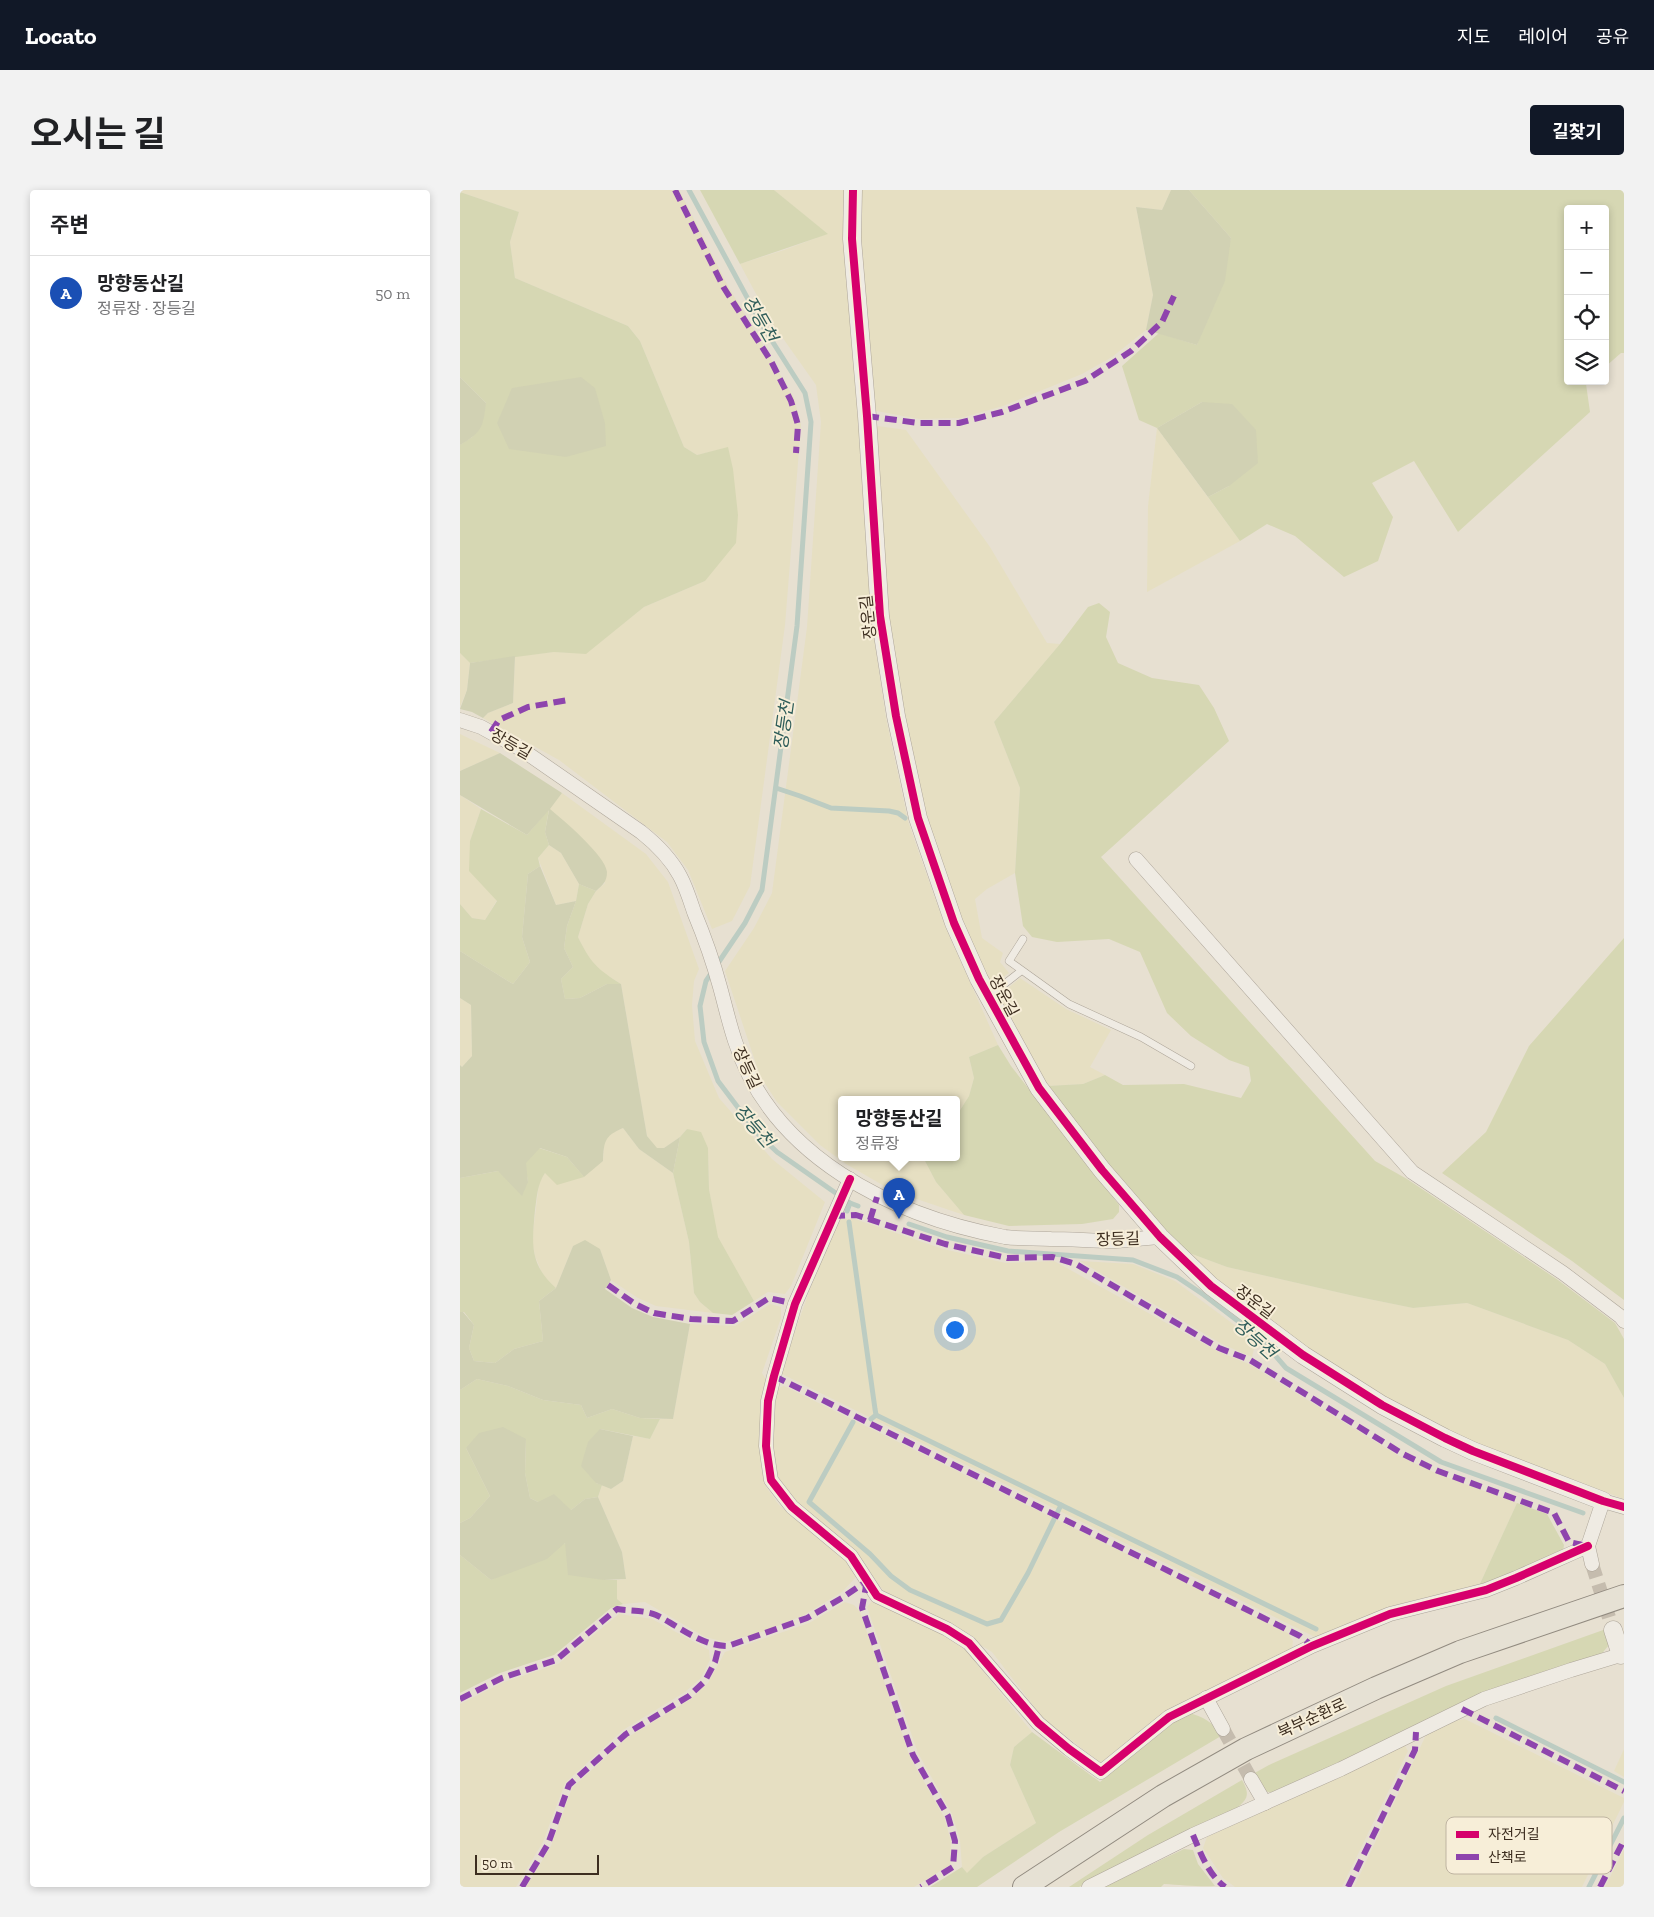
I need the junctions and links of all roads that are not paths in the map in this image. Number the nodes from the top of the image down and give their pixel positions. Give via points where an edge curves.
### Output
1 (853, 190) edge
2 (460, 720) edge
3 (1136, 858) dead end
4 (1023, 939) dead end
5 (1021, 970) junction
6 (988, 997) junction
7 (1191, 1066) dead end
8 (847, 1185) junction
9 (1160, 1237) junction
10 (1624, 1321) edge
11 (1603, 1501) junction
12 (1624, 1507) edge
13 (1588, 1546) junction
14 (1592, 1564) tunnel mouth
15 (1624, 1596) edge
16 (1613, 1630) tunnel mouth
17 (1623, 1655) edge
18 (1206, 1698) junction
19 (1223, 1729) tunnel mouth
20 (1252, 1780) tunnel mouth
21 (1265, 1803) junction
22 (1024, 1887) edge
23 (1089, 1887) edge

1 - 6 street, 장운길 via 852,239 880,616 896,716 918,818 954,923
2 - 8 street, 장등길 via 481,727 521,749 656,844 680,876 705,941 747,1073 768,1109
3 - 10 street via 1412,1172 1563,1273
4 - 5 lane, 장운길 via 1009,961
5 - 6 lane, 장운길
5 - 7 lane, 장운길 via 1070,1004 1141,1037
6 - 9 street, 장운길 via 1039,1088 1102,1170
8 - 9 street, 장등길 via 945,1222 1007,1237 1114,1241
8 - 18 street via 795,1304 774,1376 768,1401 766,1446 771,1480 792,1507 850,1556 877,1596 948,1629 969,1643 1038,1723 1101,1772 1169,1717
9 - 11 street, 장운길 via 1211,1286 1303,1355 1382,1405 1473,1451
11 - 12 street, 장운길
11 - 13 street
13 - 14 street
13 - 18 street via 1486,1590 1390,1614 1312,1646
15 - 22 main road, 북부순환로 via 1460,1652 1246,1748 1163,1796
16 - 17 street
17 - 21 street via 1484,1699
18 - 19 street
20 - 21 street
21 - 23 street

